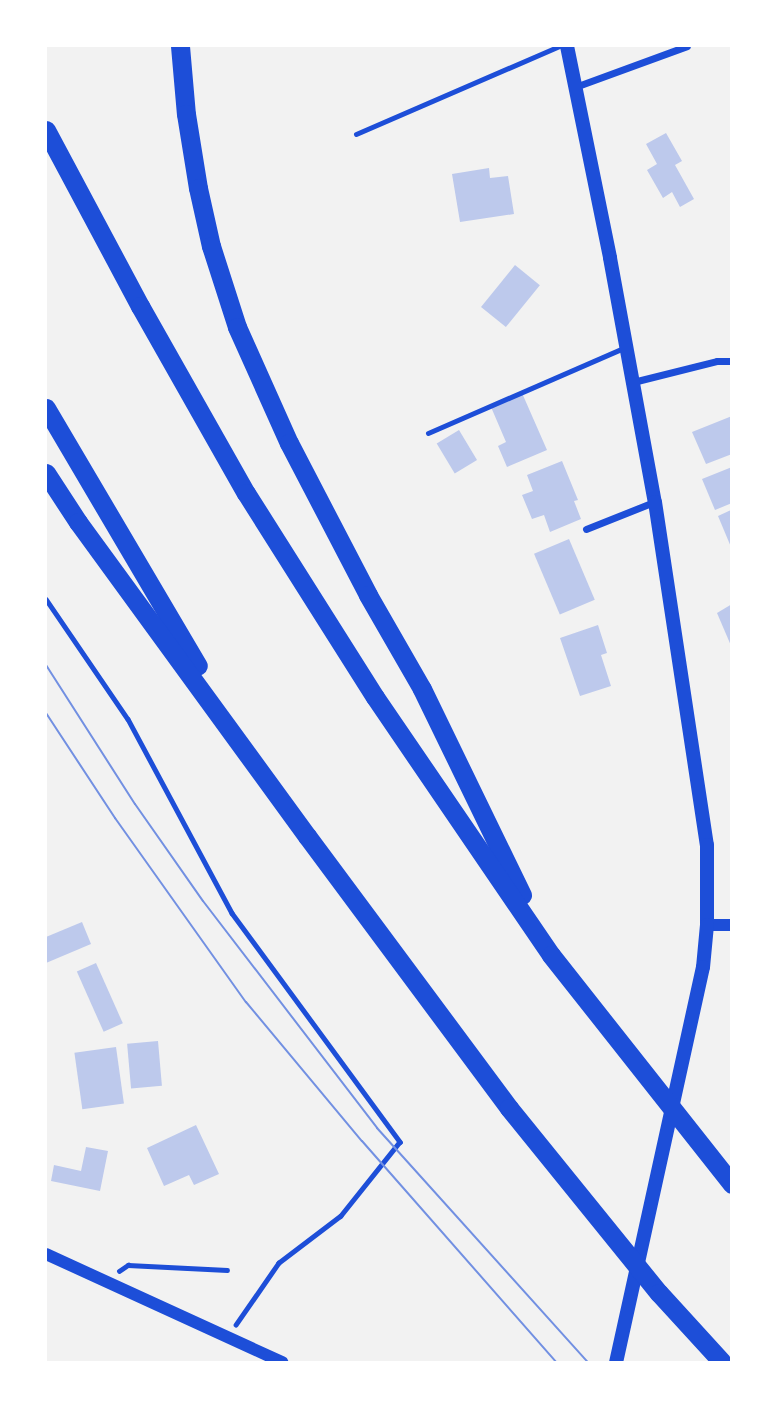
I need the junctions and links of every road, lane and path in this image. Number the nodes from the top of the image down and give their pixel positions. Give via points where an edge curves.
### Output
1 (180, 46) edge
2 (559, 46) edge
3 (567, 46) edge
4 (687, 46) edge
5 (574, 88) junction
6 (46, 130) edge
7 (356, 134) dead end
8 (626, 347) junction
9 (732, 361) edge
10 (632, 383) junction
11 (46, 408) edge
12 (428, 433) dead end
13 (46, 473) edge
14 (655, 502) junction
15 (586, 529) dead end
16 (46, 599) edge
17 (251, 757) junction
18 (707, 925) junction
19 (732, 925) edge
20 (551, 955) junction
21 (732, 1184) edge
22 (46, 1254) edge
23 (227, 1270) dead end
24 (104, 1281) junction
25 (227, 1338) junction
26 (722, 1362) edge
27 (282, 1363) edge
28 (616, 1363) edge

1 - 20 highway via 198,188 237,327 289,443 422,689
2 - 7 lane
3 - 5 main road
4 - 5 street
5 - 8 main road
6 - 20 highway via 246,493 375,697
8 - 10 main road
8 - 12 lane
9 - 10 street
10 - 14 main road
11 - 17 highway
13 - 17 highway
14 - 15 street
14 - 18 main road via 707,845
16 - 25 path via 128,719 232,913 400,1142 341,1216 279,1263
17 - 26 highway via 509,1108
18 - 19 street
18 - 28 main road via 703,967
20 - 21 highway
22 - 24 street
23 - 24 path via 128,1265
24 - 25 street
25 - 27 street

